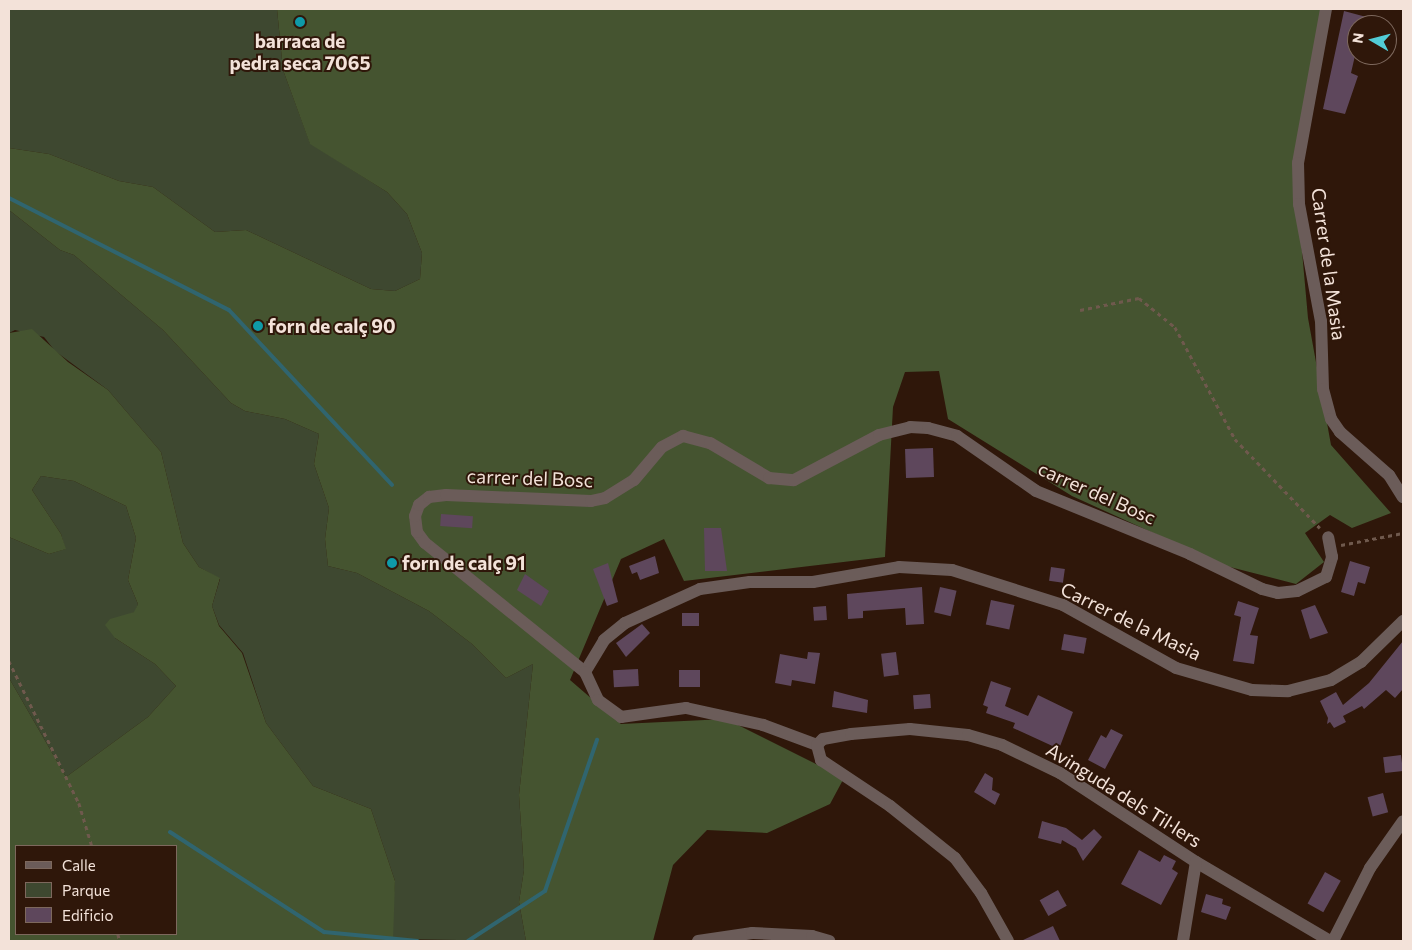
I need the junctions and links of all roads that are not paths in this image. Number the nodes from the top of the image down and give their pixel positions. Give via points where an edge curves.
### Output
1 (1326, 9) edge
2 (1403, 497) edge
3 (1330, 542) road end
4 (1403, 620) edge
5 (586, 672) junction
6 (817, 745) junction
7 (1403, 821) edge
8 (1196, 862) junction
9 (698, 941) edge
10 (829, 941) edge
11 (1008, 941) edge
12 (1183, 941) edge
13 (1331, 941) edge

1 - 2 street, Carrer de la Masia via 1298,163 1299,204 1321,321 1323,389 1331,419 1340,432 1389,475
3 - 5 street, carrer del Bosc via 1331,568 1315,585 1278,593 1036,491 957,436 910,427 879,435 794,480 768,478 710,443 683,436 672,439 634,480 605,498 590,501 446,495 429,497 419,505 415,516 417,532 425,543
4 - 5 street, Carrer de la Masia via 1361,662 1331,680 1294,690 1252,690 1176,668 1056,603 952,570 899,567 813,582 750,582 700,589 625,623 604,640
5 - 6 street via 598,700 621,717 686,708 763,725
6 - 8 street, Avinguda dels Til·lers via 823,739 844,735 910,729 968,735 1002,745 1060,773
6 - 11 street via 821,760 890,806 956,858
7 - 13 street via 1370,868
8 - 12 street
8 - 13 street, Avinguda dels Til·lers
9 - 10 street via 752,933 812,936

